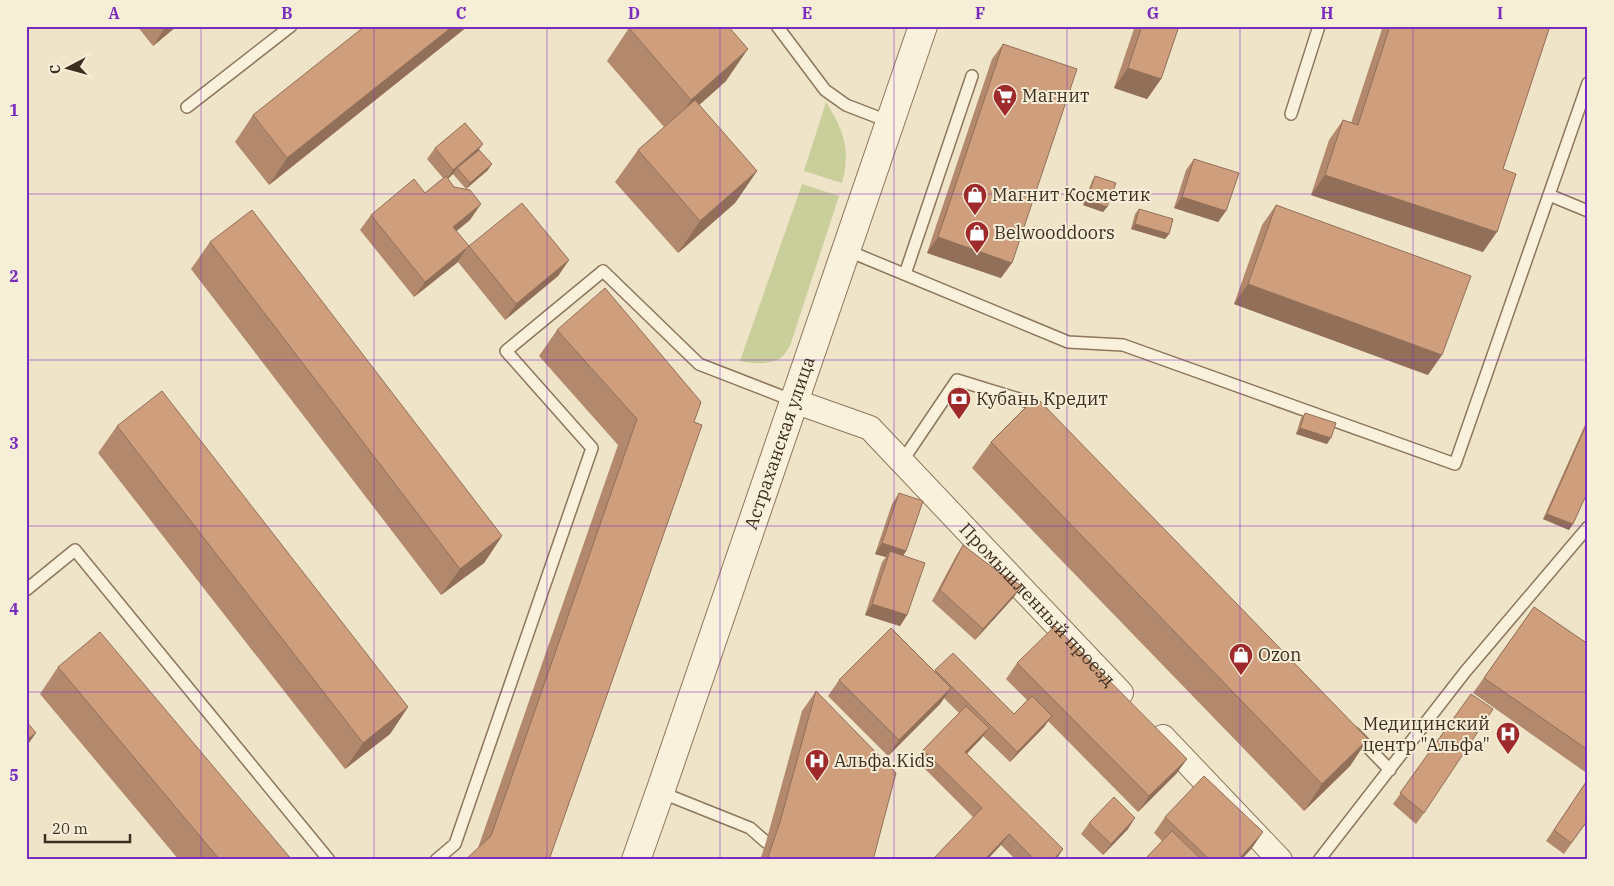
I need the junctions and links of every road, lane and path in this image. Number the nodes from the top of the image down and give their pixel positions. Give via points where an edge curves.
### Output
1 (291, 26) edge
2 (777, 26) edge
3 (923, 26) edge
4 (1319, 26) edge
5 (972, 76) dead end
6 (1588, 83) edge
7 (187, 107) dead end
8 (1291, 114) dead end
9 (890, 122) junction
10 (1549, 195) junction
11 (1588, 211) edge
12 (846, 250) junction
13 (905, 274) junction
14 (794, 401) junction
15 (1046, 417) edge
16 (901, 463) junction
17 (1588, 526) edge
18 (26, 590) edge
19 (1348, 727) edge
20 (1390, 770) junction
21 (660, 792) junction
22 (766, 842) dead end
23 (329, 860) edge
24 (436, 860) edge
25 (636, 860) edge
26 (1280, 860) edge
27 (1319, 860) edge

1 - 7 lane
2 - 9 lane via 825,90 846,105
3 - 9 street, Астраханская улица
4 - 8 lane
5 - 13 lane
6 - 10 lane
9 - 12 street, Астраханская улица
10 - 11 lane
10 - 13 lane via 1455,464 1123,345 1068,342
12 - 13 lane
12 - 14 street, Астраханская улица
14 - 16 street, Промышленный проезд via 870,428
14 - 21 street, Астраханская улица
14 - 24 lane via 699,364 603,271 506,351 592,448 455,844
15 - 16 lane via 1032,403 957,380
16 - 26 street, Промышленный проезд
17 - 20 lane via 1465,672
18 - 23 lane via 76,550
19 - 20 lane
20 - 27 lane
21 - 22 lane via 750,828
21 - 25 street, Астраханская улица

